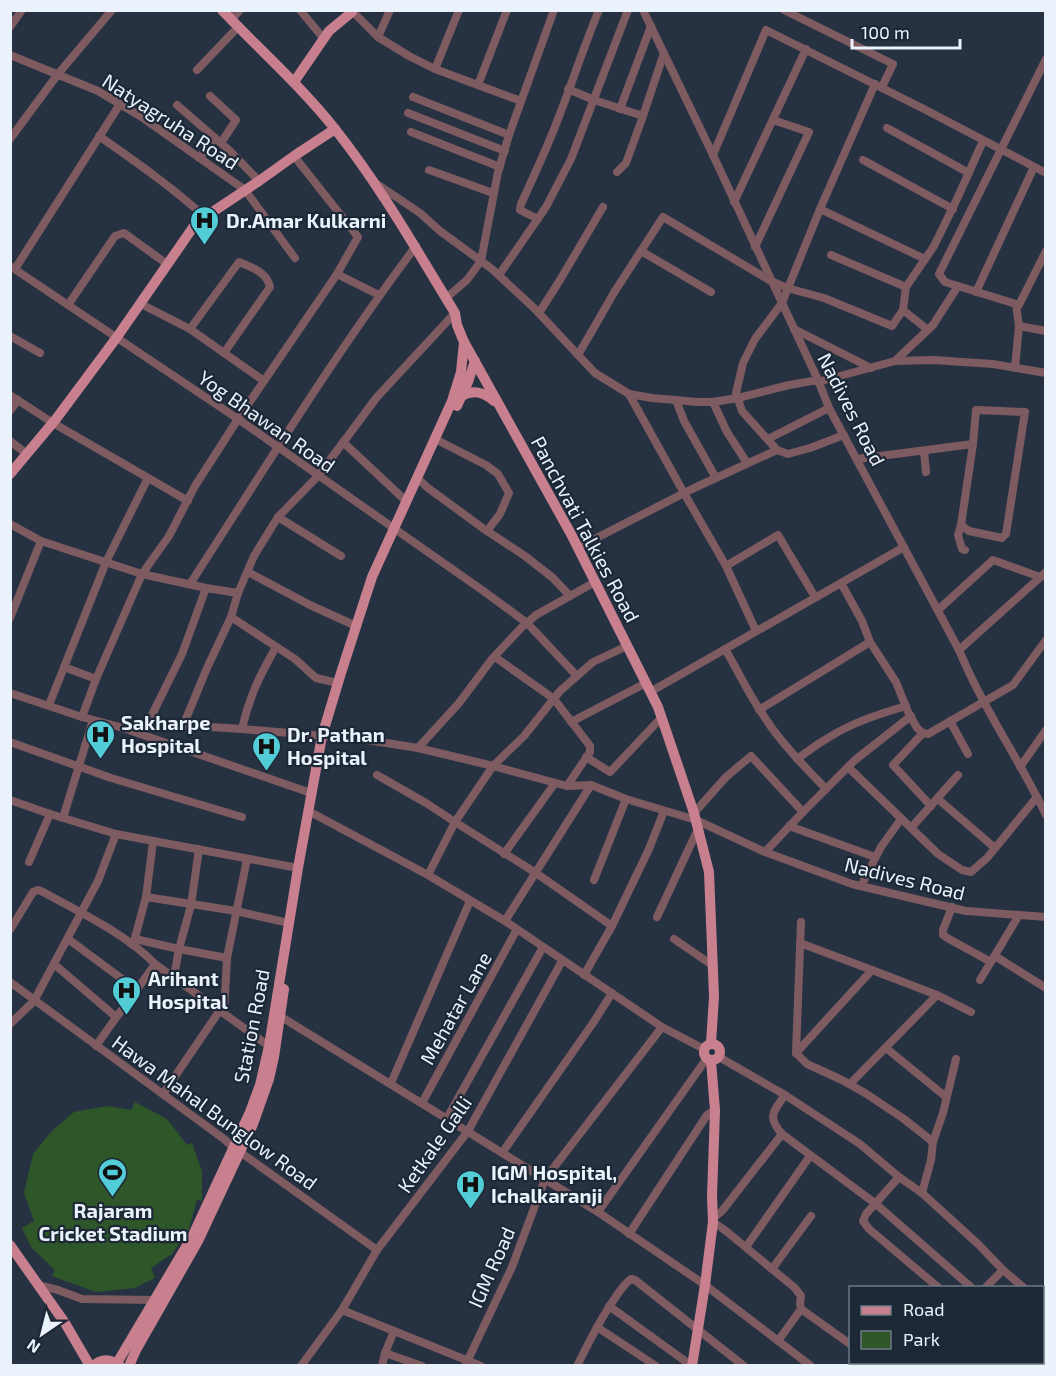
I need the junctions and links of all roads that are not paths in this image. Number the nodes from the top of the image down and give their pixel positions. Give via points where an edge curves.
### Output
1 (22, 10) edge
2 (222, 10) edge
3 (240, 10) edge
4 (300, 10) edge
5 (390, 10) edge
6 (459, 10) edge
7 (507, 10) edge
8 (554, 10) edge
9 (599, 10) edge
10 (628, 10) edge
11 (643, 10) edge
12 (784, 10) edge
13 (112, 11) edge
14 (351, 11) edge
15 (234, 24) junction
16 (651, 26) junction
17 (10, 27) edge
18 (378, 37) junction
19 (324, 39) junction
20 (806, 50) junction
21 (664, 53) junction
22 (10, 56) edge
23 (1046, 59) edge
24 (435, 69) junction
25 (197, 70) dead end
26 (58, 74) junction
27 (294, 82) junction
28 (478, 85) junction
29 (878, 86) junction
30 (568, 89) junction
31 (210, 96) dead end
32 (413, 97) dead end
33 (594, 100) junction
34 (521, 101) junction
35 (120, 104) junction
36 (177, 105) dead end
37 (620, 109) junction
38 (408, 113) dead end
39 (643, 116) junction
40 (773, 120) junction
41 (887, 128) dead end
42 (335, 129) junction
43 (411, 132) dead end
44 (509, 135) junction
45 (99, 136) junction
46 (10, 139) edge
47 (218, 141) junction
48 (983, 141) junction
49 (1000, 150) junction
50 (505, 151) junction
51 (713, 155) junction
52 (294, 156) junction
53 (199, 158) junction
54 (863, 160) dead end
55 (500, 167) junction
56 (1034, 167) junction
57 (429, 170) dead end
58 (617, 172) dead end
59 (969, 173) junction
60 (1046, 173) edge
61 (259, 181) junction
62 (374, 182) junction
63 (245, 190) junction
64 (493, 193) junction
65 (734, 202) junction
66 (603, 207) dead end
67 (820, 209) junction
68 (953, 209) junction
69 (205, 217) junction
70 (538, 219) junction
71 (416, 246) junction
72 (755, 247) junction
73 (641, 251) junction
74 (1046, 251) edge
75 (831, 255) dead end
76 (295, 258) dead end
77 (925, 259) junction
78 (481, 261) junction
79 (167, 264) junction
80 (13, 267) edge
81 (337, 274) junction
82 (499, 275) junction
83 (771, 281) junction
84 (958, 286) junction
85 (906, 287) junction
86 (788, 288) junction
87 (711, 292) dead end
88 (976, 292) junction
89 (379, 296) junction
90 (446, 298) junction
91 (782, 303) junction
92 (141, 304) junction
93 (1016, 304) junction
94 (68, 305) junction
95 (903, 310) junction
96 (455, 313) junction
97 (539, 313) junction
98 (1019, 326) junction
99 (190, 329) junction
100 (794, 329) junction
101 (928, 330) junction
102 (1046, 331) edge
103 (10, 336) edge
104 (117, 337) junction
105 (464, 342) junction
106 (40, 353) dead end
107 (224, 353) junction
108 (578, 355) junction
109 (475, 361) junction
110 (895, 361) junction
111 (871, 368) junction
112 (1015, 368) junction
113 (1046, 373) edge
114 (264, 381) junction
115 (818, 381) junction
116 (629, 394) junction
117 (461, 396) junction
118 (14, 397) edge
119 (738, 398) junction
120 (676, 400) junction
121 (713, 402) junction
122 (499, 405) junction
123 (829, 408) junction
124 (10, 411) edge
125 (238, 418) junction
126 (53, 423) junction
127 (844, 435) junction
128 (768, 439) junction
129 (438, 440) junction
130 (10, 441) edge
131 (343, 442) junction
132 (973, 444) junction
133 (277, 447) junction
134 (777, 450) junction
135 (924, 451) junction
136 (27, 454) junction
137 (857, 459) junction
138 (747, 463) junction
139 (926, 472) dead end
140 (10, 474) edge
141 (318, 476) junction
142 (148, 478) junction
143 (716, 478) junction
144 (419, 480) junction
145 (684, 493) junction
146 (188, 501) junction
147 (406, 501) junction
148 (278, 517) junction
149 (961, 525) junction
150 (12, 528) edge
151 (396, 530) junction
152 (487, 531) junction
153 (41, 541) junction
154 (904, 547) junction
155 (577, 548) junction
156 (965, 550) dead end
157 (341, 556) dead end
158 (106, 562) junction
159 (726, 567) junction
160 (248, 572) junction
161 (142, 574) junction
162 (1043, 575) edge
163 (595, 582) junction
164 (842, 583) junction
165 (190, 584) junction
166 (206, 588) junction
167 (238, 593) junction
168 (570, 596) junction
169 (815, 597) junction
170 (938, 610) junction
171 (231, 617) junction
172 (10, 618) edge
173 (527, 623) junction
174 (356, 626) junction
175 (756, 631) junction
176 (1046, 640) edge
177 (870, 642) junction
178 (627, 646) junction
179 (276, 647) junction
180 (725, 649) junction
181 (959, 650) junction
182 (495, 657) junction
183 (64, 667) junction
184 (577, 676) junction
185 (96, 679) junction
186 (338, 683) junction
187 (648, 687) junction
188 (10, 693) edge
189 (554, 699) junction
190 (984, 702) junction
191 (49, 705) junction
192 (906, 706) junction
193 (759, 710) junction
194 (911, 716) junction
195 (82, 717) junction
196 (662, 717) junction
197 (93, 720) junction
198 (950, 721) junction
199 (571, 722) junction
200 (148, 723) junction
201 (183, 726) junction
202 (120, 727) junction
203 (242, 729) junction
204 (1046, 730) edge
205 (923, 733) junction
206 (325, 737) junction
207 (10, 742) edge
208 (418, 748) junction
209 (968, 754) dead end
210 (586, 757) junction
211 (797, 759) junction
212 (78, 766) junction
213 (493, 766) junction
214 (848, 767) junction
215 (1020, 767) junction
216 (377, 775) dead end
217 (958, 775) dead end
218 (555, 783) junction
219 (591, 785) junction
220 (567, 786) junction
221 (826, 789) junction
222 (311, 793) junction
223 (1037, 797) junction
224 (626, 799) junction
225 (10, 800) edge
226 (934, 802) junction
227 (664, 811) junction
228 (803, 812) junction
229 (311, 813) junction
230 (50, 814) junction
231 (1046, 815) edge
232 (242, 817) dead end
233 (63, 818) junction
234 (901, 819) junction
235 (696, 821) junction
236 (454, 822) junction
237 (789, 826) junction
238 (911, 828) junction
239 (116, 834) junction
240 (153, 842) junction
241 (994, 848) junction
242 (199, 849) junction
243 (765, 852) junction
244 (504, 854) junction
245 (875, 857) junction
246 (247, 859) junction
247 (29, 862) dead end
248 (298, 868) junction
249 (536, 873) junction
250 (428, 874) junction
251 (594, 880) dead end
252 (861, 886) junction
253 (146, 897) junction
254 (470, 901) junction
255 (191, 905) junction
256 (952, 907) junction
257 (236, 911) junction
258 (81, 913) junction
259 (1019, 915) junction
260 (657, 917) dead end
261 (1046, 917) edge
262 (505, 921) junction
263 (801, 922) dead end
264 (289, 923) junction
265 (612, 926) junction
266 (517, 929) junction
267 (10, 930) edge
268 (68, 939) junction
269 (674, 939) dead end
270 (134, 942) junction
271 (800, 943) junction
272 (543, 947) junction
273 (179, 949) junction
274 (227, 958) junction
275 (993, 959) junction
276 (562, 961) junction
277 (54, 964) junction
278 (155, 964) junction
279 (712, 965) junction
280 (872, 970) junction
281 (584, 975) junction
282 (174, 977) junction
283 (980, 980) dead end
284 (10, 982) edge
285 (1046, 988) edge
286 (137, 990) junction
287 (612, 993) junction
288 (937, 995) junction
289 (34, 1001) junction
290 (222, 1011) junction
291 (971, 1012) dead end
292 (277, 1014) junction
293 (116, 1017) junction
294 (10, 1024) edge
295 (662, 1027) junction
296 (96, 1046) junction
297 (269, 1046) junction
298 (886, 1048) junction
299 (796, 1053) junction
300 (710, 1054) junction
301 (956, 1059) dead end
302 (391, 1083) junction
303 (850, 1084) junction
304 (163, 1094) junction
305 (785, 1095) junction
306 (946, 1097) junction
307 (422, 1103) junction
308 (715, 1110) junction
309 (447, 1118) junction
310 (468, 1131) junction
311 (782, 1134) junction
312 (933, 1142) junction
313 (236, 1150) junction
314 (502, 1153) junction
315 (810, 1156) junction
316 (899, 1177) junction
317 (545, 1179) junction
318 (922, 1193) junction
319 (876, 1204) junction
320 (598, 1212) junction
321 (811, 1215) dead end
322 (713, 1219) junction
323 (629, 1234) junction
324 (10, 1245) edge
325 (746, 1247) junction
326 (377, 1250) junction
327 (772, 1269) junction
328 (1003, 1270) junction
329 (38, 1285) junction
330 (705, 1285) junction
331 (938, 1286) edge
332 (971, 1286) edge
333 (986, 1286) edge
334 (1023, 1286) edge
335 (155, 1300) junction
336 (609, 1306) junction
337 (801, 1309) junction
338 (342, 1310) junction
339 (597, 1327) junction
340 (698, 1330) junction
341 (394, 1331) junction
342 (778, 1341) junction
343 (849, 1343) edge
344 (385, 1353) junction
345 (466, 1362) edge
346 (119, 1364) edge
347 (92, 1365) edge
348 (129, 1365) edge
349 (301, 1365) edge
350 (382, 1365) edge
351 (423, 1365) edge
352 (481, 1365) edge
353 (577, 1365) edge
354 (656, 1365) edge
355 (692, 1365) edge
356 (744, 1365) edge
357 (811, 1365) edge

1 - 17 street
2 - 15 main road, Panchvati Talkies Road
3 - 15 street
4 - 19 street
5 - 18 street
6 - 24 street
7 - 28 street
8 - 34 street
9 - 30 street
10 - 33 street
11 - 16 street, Nadives Road
12 - 29 street via 893,64
13 - 26 street
14 - 18 street
14 - 19 main road
15 - 25 street
15 - 27 main road, Panchvati Talkies Road
16 - 21 street, Nadives Road
16 - 37 street
18 - 24 street
19 - 27 main road
20 - 29 street
20 - 40 street
20 - 51 street via 766,30
21 - 39 street
21 - 51 street, Nadives Road
22 - 26 street, Natyagruha Road
23 - 49 street
24 - 28 street
26 - 35 street, Natyagruha Road
26 - 46 street
27 - 42 main road, Panchvati Talkies Road
28 - 34 street
29 - 48 street
29 - 67 street
30 - 33 street
30 - 70 street via 520,204 520,210
31 - 47 street via 236,120
32 - 44 street
33 - 37 street
33 - 70 street via 571,159
34 - 44 street
35 - 45 street
35 - 53 street, Natyagruha Road
36 - 47 street
37 - 39 street
38 - 50 street
39 - 58 street via 626,163
40 - 65 street
40 - 72 street via 808,132
41 - 59 street
42 - 52 main road
42 - 62 main road, Panchvati Talkies Road
43 - 55 street
44 - 50 street
45 - 69 street via 159,178
45 - 80 street
47 - 53 street
47 - 61 street
48 - 49 street
48 - 59 street
49 - 56 street
49 - 84 street via 939,274 945,282
50 - 55 street
51 - 65 street, Nadives Road
52 - 61 main road
52 - 81 street via 358,237
53 - 63 street, Natyagruha Road
54 - 68 street
55 - 64 street
56 - 60 street
56 - 88 street
57 - 64 street
59 - 68 street
61 - 63 main road
62 - 71 main road, Panchvati Talkies Road
62 - 78 street
63 - 69 main road
63 - 76 street, Natyagruha Road
64 - 78 street
65 - 72 street, Nadives Road
66 - 97 street
67 - 77 street
67 - 86 street
68 - 77 street
69 - 79 main road
70 - 82 street
71 - 89 street
71 - 90 main road, Panchvati Talkies Road
72 - 83 street, Nadives Road
73 - 83 street via 663,217
73 - 87 street
73 - 108 street
74 - 93 street via 1019,305
75 - 85 street
77 - 85 street
78 - 82 street
78 - 90 street
79 - 92 main road
79 - 94 street via 124,233 116,236
80 - 94 street, Yog Bhawan Road
81 - 89 street
81 - 114 street
82 - 97 street
83 - 86 street
83 - 91 street, Nadives Road
84 - 88 street
84 - 101 street
85 - 95 street
86 - 91 street
86 - 95 street via 892,326
88 - 93 street
89 - 133 street
90 - 96 main road, Panchvati Talkies Road
91 - 100 street, Nadives Road
91 - 119 street via 755,339 743,363
92 - 99 street
92 - 104 main road
93 - 98 street
94 - 104 street, Yog Bhawan Road
95 - 101 street
96 - 105 main road, Panchvati Talkies Road
96 - 131 street via 377,397
97 - 108 street
98 - 102 street
98 - 112 street
99 - 107 street
99 - 107 street via 239,262 261,272 270,286
100 - 111 street
100 - 115 street, Nadives Road
101 - 110 street
103 - 106 street
104 - 125 street, Yog Bhawan Road
104 - 126 main road
105 - 109 main road, Panchvati Talkies Road
105 - 129 main road via 458,382
107 - 114 street
108 - 116 street via 596,373
109 - 117 main road
109 - 122 main road, Panchvati Talkies Road
110 - 111 street
110 - 112 street via 933,360
111 - 115 street
112 - 113 street
114 - 125 street
115 - 119 street
115 - 123 street, Nadives Road
116 - 120 street
116 - 145 street
117 - 122 main road via 477,392
117 - 129 main road
118 - 124 street
118 - 126 street
119 - 121 street
119 - 128 street via 742,411
120 - 121 street
120 - 143 street
121 - 138 street
122 - 155 main road, Panchvati Talkies Road
123 - 127 street, Nadives Road
123 - 128 street
125 - 133 street, Yog Bhawan Road
125 - 146 street
126 - 136 main road
126 - 142 street
127 - 134 street via 788,454
127 - 137 street, Nadives Road
128 - 134 street
129 - 144 main road
129 - 152 street via 486,465 498,474 509,493
130 - 136 street
131 - 141 street
131 - 147 street
132 - 135 street
132 - 149 street
132 - 149 street via 976,410 1025,412 1006,534 1002,538 969,531
133 - 141 street, Yog Bhawan Road
133 - 165 street
134 - 138 street
135 - 137 street
135 - 139 street
136 - 140 main road
137 - 154 street, Nadives Road
138 - 143 street
141 - 148 street
141 - 151 street, Yog Bhawan Road
142 - 146 street
142 - 158 street
143 - 145 street
144 - 147 main road
144 - 151 main road
144 - 152 street
145 - 155 street
145 - 159 street
146 - 161 street via 170,536
147 - 151 main road
148 - 157 street
148 - 160 street
149 - 156 street via 958,535
150 - 153 street
151 - 173 street, Yog Bhawan Road
151 - 174 main road via 372,577
151 - 206 main road
152 - 168 street via 525,556
153 - 158 street
153 - 172 street
154 - 164 street
154 - 170 street, Nadives Road
155 - 163 main road, Panchvati Talkies Road
158 - 161 street
158 - 183 street
159 - 169 street via 778,536
159 - 175 street
160 - 167 street
160 - 174 street
161 - 165 street
161 - 185 street
162 - 170 street via 993,560
162 - 181 street
163 - 168 street
163 - 178 main road, Panchvati Talkies Road
164 - 169 street
164 - 177 street
165 - 166 street
166 - 167 street
166 - 200 street via 182,654
167 - 171 street
168 - 173 street
169 - 175 street
170 - 181 street, Nadives Road
171 - 179 street
171 - 201 street
173 - 182 street
173 - 184 street, Yog Bhawan Road
174 - 186 main road
175 - 180 street
176 - 190 street via 1013,685
177 - 192 street via 896,682
177 - 193 street
178 - 184 street via 593,662
178 - 187 main road, Panchvati Talkies Road
179 - 186 street via 316,678
179 - 203 street via 253,689
180 - 187 street
180 - 193 street
181 - 190 street, Nadives Road
182 - 189 street
182 - 208 street
183 - 185 street
183 - 191 street
184 - 189 street
185 - 195 street
186 - 206 main road
187 - 196 main road, Panchvati Talkies Road
187 - 199 street
188 - 191 street
189 - 199 street
189 - 213 street
190 - 198 street
190 - 215 street, Nadives Road
191 - 195 street
192 - 194 street
192 - 211 street via 846,728
193 - 211 street
194 - 205 street
194 - 214 street
195 - 197 street
196 - 210 street via 610,772
196 - 235 main road, Panchvati Talkies Road
197 - 202 street
197 - 212 street
198 - 205 street
198 - 209 street
199 - 210 street via 590,746
200 - 201 street
200 - 202 street
201 - 203 street
202 - 222 street
203 - 206 street
204 - 215 street
205 - 226 street via 893,765
206 - 208 street
206 - 222 main road, Station Road
206 - 229 main road, Station Road
207 - 212 street
208 - 213 street
210 - 220 street
211 - 221 street
212 - 232 street
212 - 233 street
213 - 218 street
213 - 236 street
214 - 221 street
214 - 234 street
215 - 223 street, Nadives Road
216 - 236 street
217 - 226 street
218 - 220 street
218 - 244 street
219 - 220 street
219 - 224 street, Nadives Road
219 - 249 street
221 - 228 street
222 - 229 main road, Station Road
223 - 231 street, Nadives Road
223 - 241 street
224 - 227 street, Nadives Road
224 - 251 street
225 - 230 street
226 - 238 street
226 - 241 street
227 - 235 street, Nadives Road
227 - 265 street
228 - 235 street via 751,756 726,777
228 - 237 street
229 - 248 main road, Station Road
229 - 250 street
229 - 292 main road, Station Road
230 - 233 street
230 - 247 street
233 - 239 street
234 - 238 street
234 - 245 street
235 - 243 street, Nadives Road
235 - 260 street
235 - 279 main road, Panchvati Talkies Road via 709,872
236 - 244 street
236 - 250 street
237 - 243 street
237 - 245 street
238 - 241 street via 962,870 971,872
239 - 240 street
239 - 258 street
240 - 242 street
240 - 253 street
242 - 246 street
242 - 255 street
243 - 252 street, Nadives Road
244 - 249 street
245 - 252 street
246 - 248 street
246 - 257 street
248 - 264 main road, Station Road
249 - 262 street
249 - 265 street
250 - 254 street
252 - 256 street, Nadives Road
253 - 255 street
253 - 270 street
254 - 262 street
254 - 302 street
255 - 257 street
255 - 273 street
256 - 259 street, Nadives Road
256 - 275 street via 944,934
257 - 264 street
257 - 274 street
258 - 267 street via 35,890
258 - 268 street
258 - 270 street
259 - 261 street, Nadives Road
259 - 275 street
262 - 266 street
263 - 271 street
264 - 292 main road, Station Road
265 - 281 street
266 - 272 street
266 - 307 street, Mehatar Lane
268 - 277 street
268 - 286 street
269 - 279 street
270 - 273 street
270 - 278 street
271 - 280 street
271 - 299 street
272 - 276 street
272 - 309 street
273 - 274 street
273 - 282 street
274 - 290 street
275 - 283 street
275 - 285 street
276 - 281 street
276 - 310 street, Ketkale Galli
277 - 289 street
277 - 293 street
278 - 282 street
278 - 286 street
279 - 300 main road, Panchvati Talkies Road
280 - 288 street
280 - 299 street
281 - 287 street
282 - 290 street
284 - 289 street
286 - 293 street
287 - 295 street
287 - 314 street
288 - 291 street
288 - 298 street
289 - 294 street
289 - 296 street, Hawa Mahal Bunglow Road
290 - 297 street
290 - 304 street
292 - 297 main road, Station Road
292 - 302 street
292 - 313 main road, Station Road via 269,1079 253,1124
293 - 296 street
295 - 300 street
295 - 317 street, IGM Road
296 - 304 street, Hawa Mahal Bunglow Road
297 - 313 main road, Station Road via 260,1085
298 - 303 street
298 - 306 street
299 - 303 street via 807,1064
300 - 305 street
300 - 308 main road, Panchvati Talkies Road
300 - 320 street
301 - 306 street
302 - 307 street
303 - 312 street
304 - 313 street, Hawa Mahal Bunglow Road
305 - 311 street via 773,1114 773,1122
305 - 316 street via 860,1144
306 - 312 street
307 - 309 street
308 - 322 main road
308 - 323 street via 707,1115
309 - 310 street
310 - 314 street
310 - 326 street, Ketkale Galli
311 - 315 street
311 - 322 street
312 - 318 street
313 - 326 street, Hawa Mahal Bunglow Road
313 - 335 main road, Station Road
313 - 348 main road, Station Road via 202,1234
314 - 317 street
315 - 319 street
315 - 325 street
316 - 318 street
316 - 319 street
317 - 320 street
317 - 345 street, IGM Road via 512,1267
318 - 328 street
319 - 331 street via 863,1221 869,1229
319 - 332 street
320 - 323 street
321 - 327 street
322 - 325 street
322 - 330 main road
323 - 330 street
324 - 329 main road
325 - 327 street
326 - 338 street, Ketkale Galli
327 - 337 street via 801,1296
328 - 333 street
328 - 334 street
329 - 335 street via 82,1299
329 - 347 main road
330 - 340 main road
330 - 342 street
335 - 346 main road, Station Road
336 - 339 street
336 - 340 street via 626,1282 635,1280
336 - 355 street
337 - 342 street
337 - 343 street
338 - 341 street
338 - 349 street, Ketkale Galli
339 - 353 street
339 - 354 street
340 - 355 main road
340 - 356 street
341 - 344 street
341 - 345 street
342 - 357 street
344 - 350 street
344 - 351 street
345 - 352 street
346 - 347 main road via 104,1360

